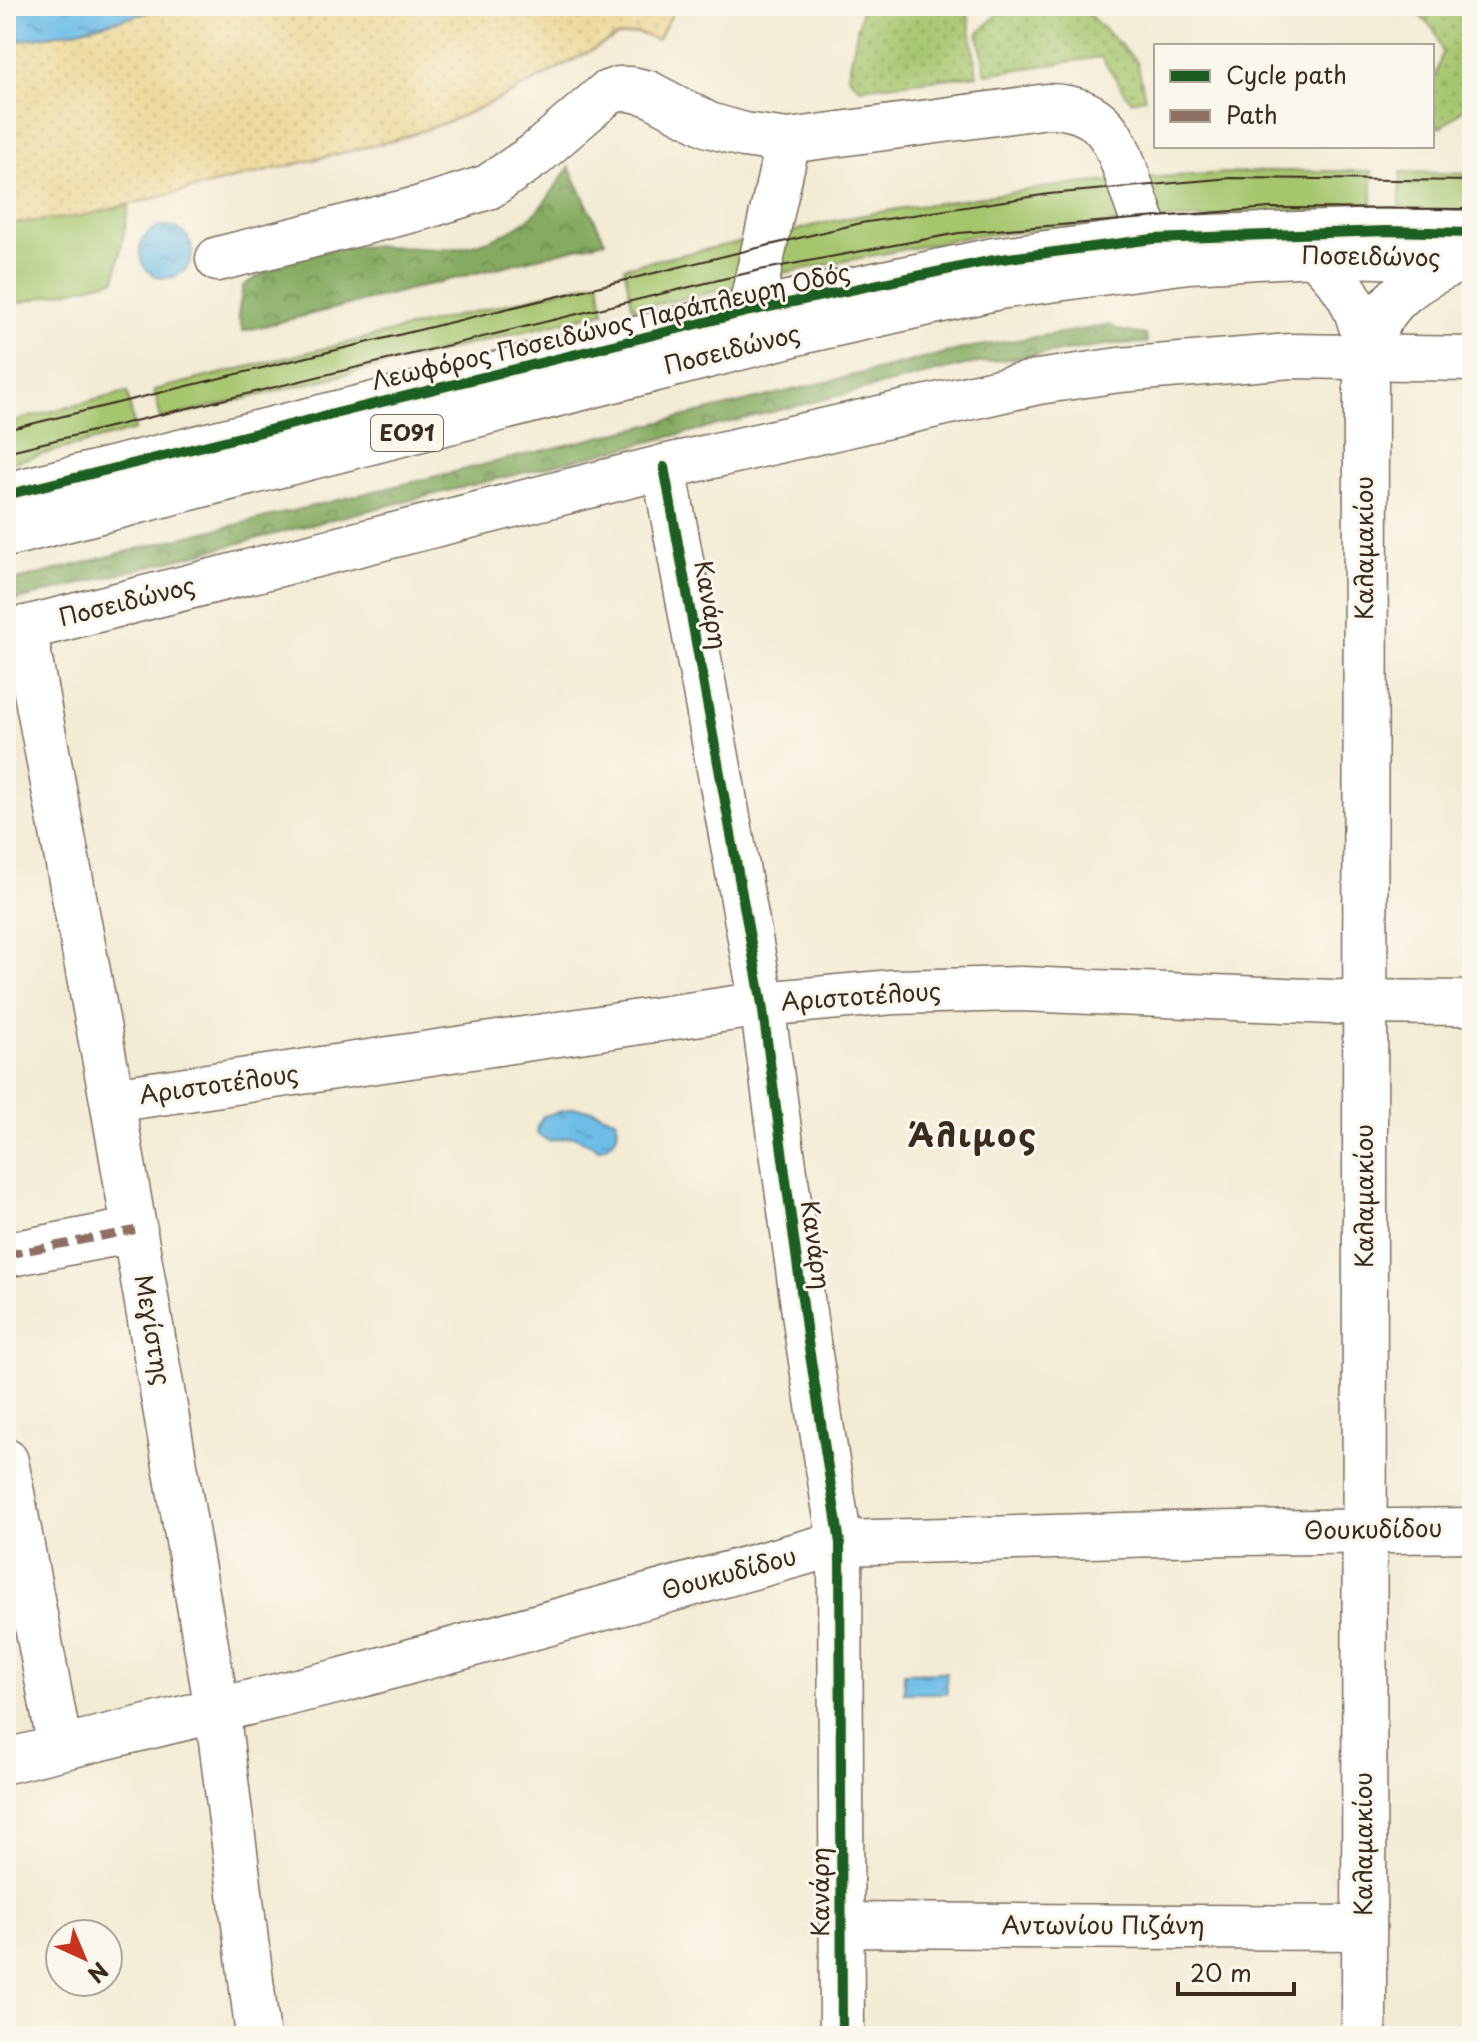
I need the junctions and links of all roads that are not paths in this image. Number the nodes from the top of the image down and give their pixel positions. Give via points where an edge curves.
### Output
1 (788, 141) junction
2 (1171, 250) junction
3 (1469, 250) edge
4 (1314, 254) junction
5 (218, 259) dead end
6 (750, 311) junction
7 (1366, 356) junction
8 (1472, 359) edge
9 (664, 467) junction
10 (6, 495) edge
11 (6, 535) edge
12 (15, 630) edge
13 (1365, 1002) junction
14 (1472, 1003) edge
15 (762, 1004) junction
16 (112, 1100) junction
17 (135, 1230) junction
18 (6, 1255) edge
19 (6, 1461) edge
20 (1364, 1530) junction
21 (1472, 1530) edge
22 (840, 1543) junction
23 (217, 1709) junction
24 (60, 1748) junction
25 (6, 1761) edge
26 (842, 1925) junction
27 (1364, 1928) junction
28 (258, 2036) edge
29 (842, 2036) edge
30 (1364, 2036) edge

1 - 2 main road via 1068,107 1096,118 1111,133 1142,218
1 - 5 main road via 709,125 648,93 619,89 488,187
1 - 6 main road
2 - 3 main road, Λεωφόρος Ποσειδώνος Παράπλευρη Οδός via 1386,231
2 - 4 main road, Ποσειδώνος / ΕΟ91
2 - 6 main road, Λεωφόρος Ποσειδώνος Παράπλευρη Οδός via 994,260
2 - 11 main road, Ποσειδώνος / ΕΟ91 via 809,330
3 - 4 main road, Ποσειδώνος / ΕΟ91
3 - 7 main road via 1394,300 1376,325
4 - 7 main road via 1352,300
6 - 10 main road, Λεωφόρος Ποσειδώνος Παράπλευρη Οδός
7 - 8 main road, Ποσειδώνος
7 - 9 main road, Ποσειδώνος via 1278,357 1038,382
7 - 13 main road, Καλαμακίου
9 - 12 main road, Ποσειδώνος
9 - 15 main road, Κανάρη
12 - 16 main road, Μεγίστης
13 - 14 main road, Αριστοτέλους
13 - 15 main road, Αριστοτέλους via 1022,989 893,992
13 - 20 main road, Καλαμακίου
15 - 16 main road, Αριστοτέλους
15 - 22 main road, Κανάρη
16 - 17 main road, Μεγίστης
17 - 18 main road
17 - 23 main road, Μεγίστης
19 - 24 main road
20 - 21 main road, Θουκυδίδου
20 - 22 main road, Θουκυδίδου
20 - 27 main road, Καλαμακίου
22 - 23 main road, Θουκυδίδου via 343,1680
22 - 26 main road, Κανάρη
23 - 24 main road, Θουκυδίδου
23 - 28 main road, Μεγίστης
24 - 25 main road, Θουκυδίδου
26 - 27 main road, Αντωνίου Πιζάνη
26 - 29 main road, Κανάρη
27 - 30 main road, Καλαμακίου

